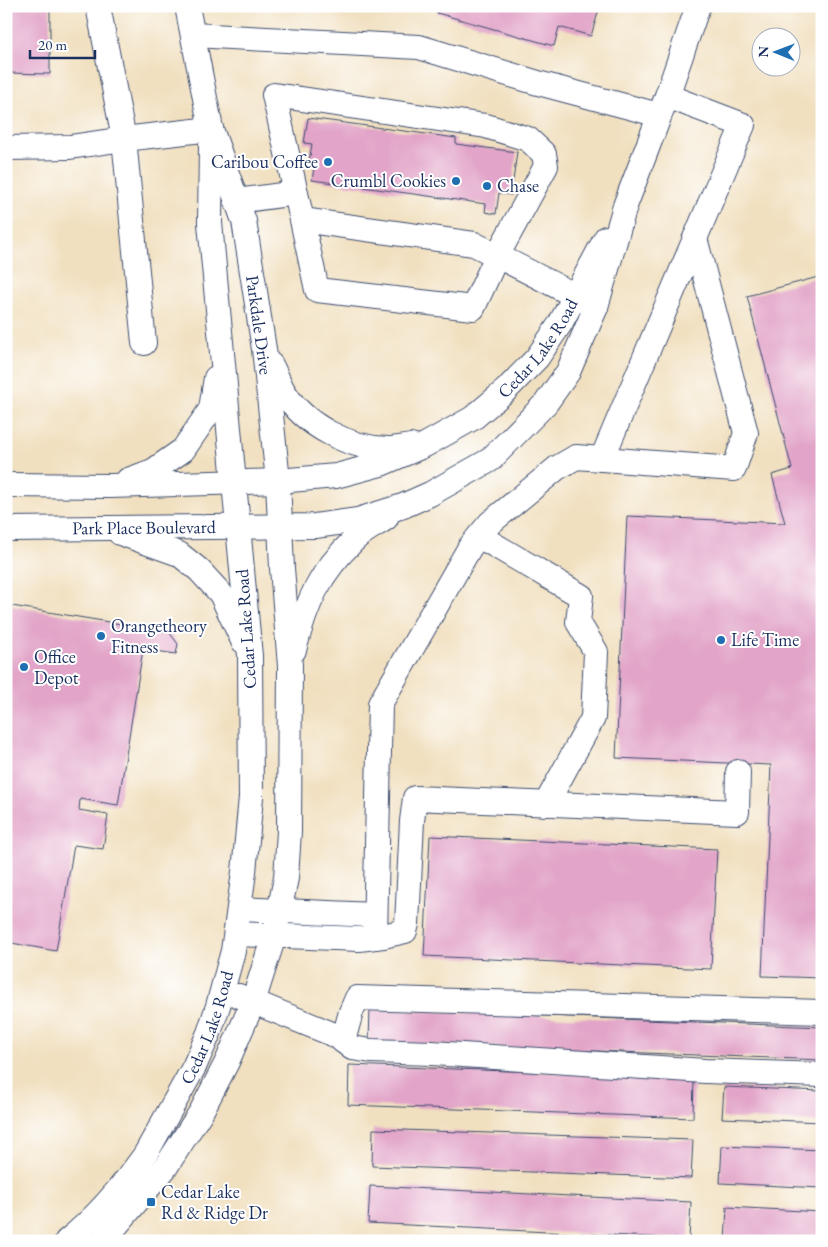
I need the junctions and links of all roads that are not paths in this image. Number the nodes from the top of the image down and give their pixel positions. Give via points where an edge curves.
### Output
1 (98, 6) edge
2 (186, 6) edge
3 (698, 6) edge
4 (193, 35) junction
5 (663, 105) junction
6 (211, 129) junction
7 (124, 139) junction
8 (6, 148) edge
9 (296, 193) junction
10 (237, 201) junction
11 (624, 206) junction
12 (302, 220) junction
13 (695, 238) junction
14 (497, 256) junction
15 (574, 295) junction
16 (596, 307) junction
17 (222, 342) junction
18 (144, 343) dead end
19 (264, 349) junction
20 (425, 445) junction
21 (602, 459) junction
22 (278, 481) junction
23 (234, 482) junction
24 (6, 485) edge
25 (110, 486) junction
26 (403, 506) junction
27 (280, 525) junction
28 (238, 526) junction
29 (107, 528) junction
30 (6, 529) edge
31 (479, 536) junction
32 (250, 656) junction
33 (290, 666) junction
34 (738, 772) dead end
35 (546, 804) junction
36 (239, 909) junction
37 (280, 911) junction
38 (375, 926) junction
39 (236, 934) junction
40 (274, 936) junction
41 (223, 991) junction
42 (253, 1002) junction
43 (822, 1012) edge
44 (343, 1041) junction
45 (822, 1076) edge
46 (88, 1237) edge

1 - 7 street
2 - 4 street, Parkdale Drive
3 - 5 street, Cedar Lake Road
4 - 5 street via 419,47 538,83
4 - 6 street, Parkdale Drive
5 - 11 street, Cedar Lake Road
5 - 13 street via 743,125
6 - 7 street
6 - 10 street, Parkdale Drive
6 - 17 street, Parkdale Drive via 210,223
7 - 8 street via 70,147
7 - 18 street
9 - 10 street
9 - 12 street
9 - 14 street via 274,95 486,126 528,139 544,154 546,166
10 - 19 street, Parkdale Drive via 244,221
11 - 15 street, Cedar Lake Road
11 - 16 street, Cedar Lake Road
12 - 14 street via 474,244
12 - 14 street via 317,290 473,308
13 - 21 street
13 - 21 street via 746,433 734,469
14 - 15 street
15 - 16 street
15 - 20 street, Cedar Lake Road via 560,324 537,358 505,391 473,418
16 - 26 street, Cedar Lake Road via 568,372 546,404 527,424 490,460
17 - 23 street, Parkdale Drive
17 - 25 street via 211,409 183,450 153,471
19 - 20 street via 285,393 322,430 354,444 388,449
19 - 22 street, Parkdale Drive
20 - 22 street, Cedar Lake Road via 381,464 336,476
21 - 31 street via 576,457 557,468 490,523
22 - 23 street, Cedar Lake Road
22 - 27 street, Parkdale Drive
23 - 25 street
23 - 28 street, Cedar Lake Road
24 - 25 street
26 - 27 street, Cedar Lake Road via 358,520 315,526
26 - 33 street via 355,539 330,566 304,614
27 - 28 street, Park Place Boulevard
27 - 33 street, Cedar Lake Road
28 - 29 street, Park Place Boulevard
28 - 32 street, Cedar Lake Road
29 - 30 street, Park Place Boulevard
29 - 32 street via 179,554 199,570 221,594
31 - 35 street via 581,596 578,622 596,652 593,718
31 - 38 street via 380,704
32 - 36 street, Cedar Lake Road via 251,797
33 - 37 street, Cedar Lake Road via 289,831
34 - 35 street via 737,812
35 - 38 street via 415,798 412,822 417,924 405,930
36 - 37 street
36 - 39 street, Cedar Lake Road
37 - 38 street
37 - 40 street, Cedar Lake Road
38 - 40 street via 359,939
39 - 40 street
39 - 41 street, Cedar Lake Road
40 - 42 street, Cedar Lake Road
41 - 42 street
41 - 46 street, Cedar Lake Road via 194,1066 145,1155
42 - 44 street
42 - 46 street, Cedar Lake Road via 202,1112 165,1168
43 - 44 street via 357,998
44 - 45 street via 352,1048 371,1051

